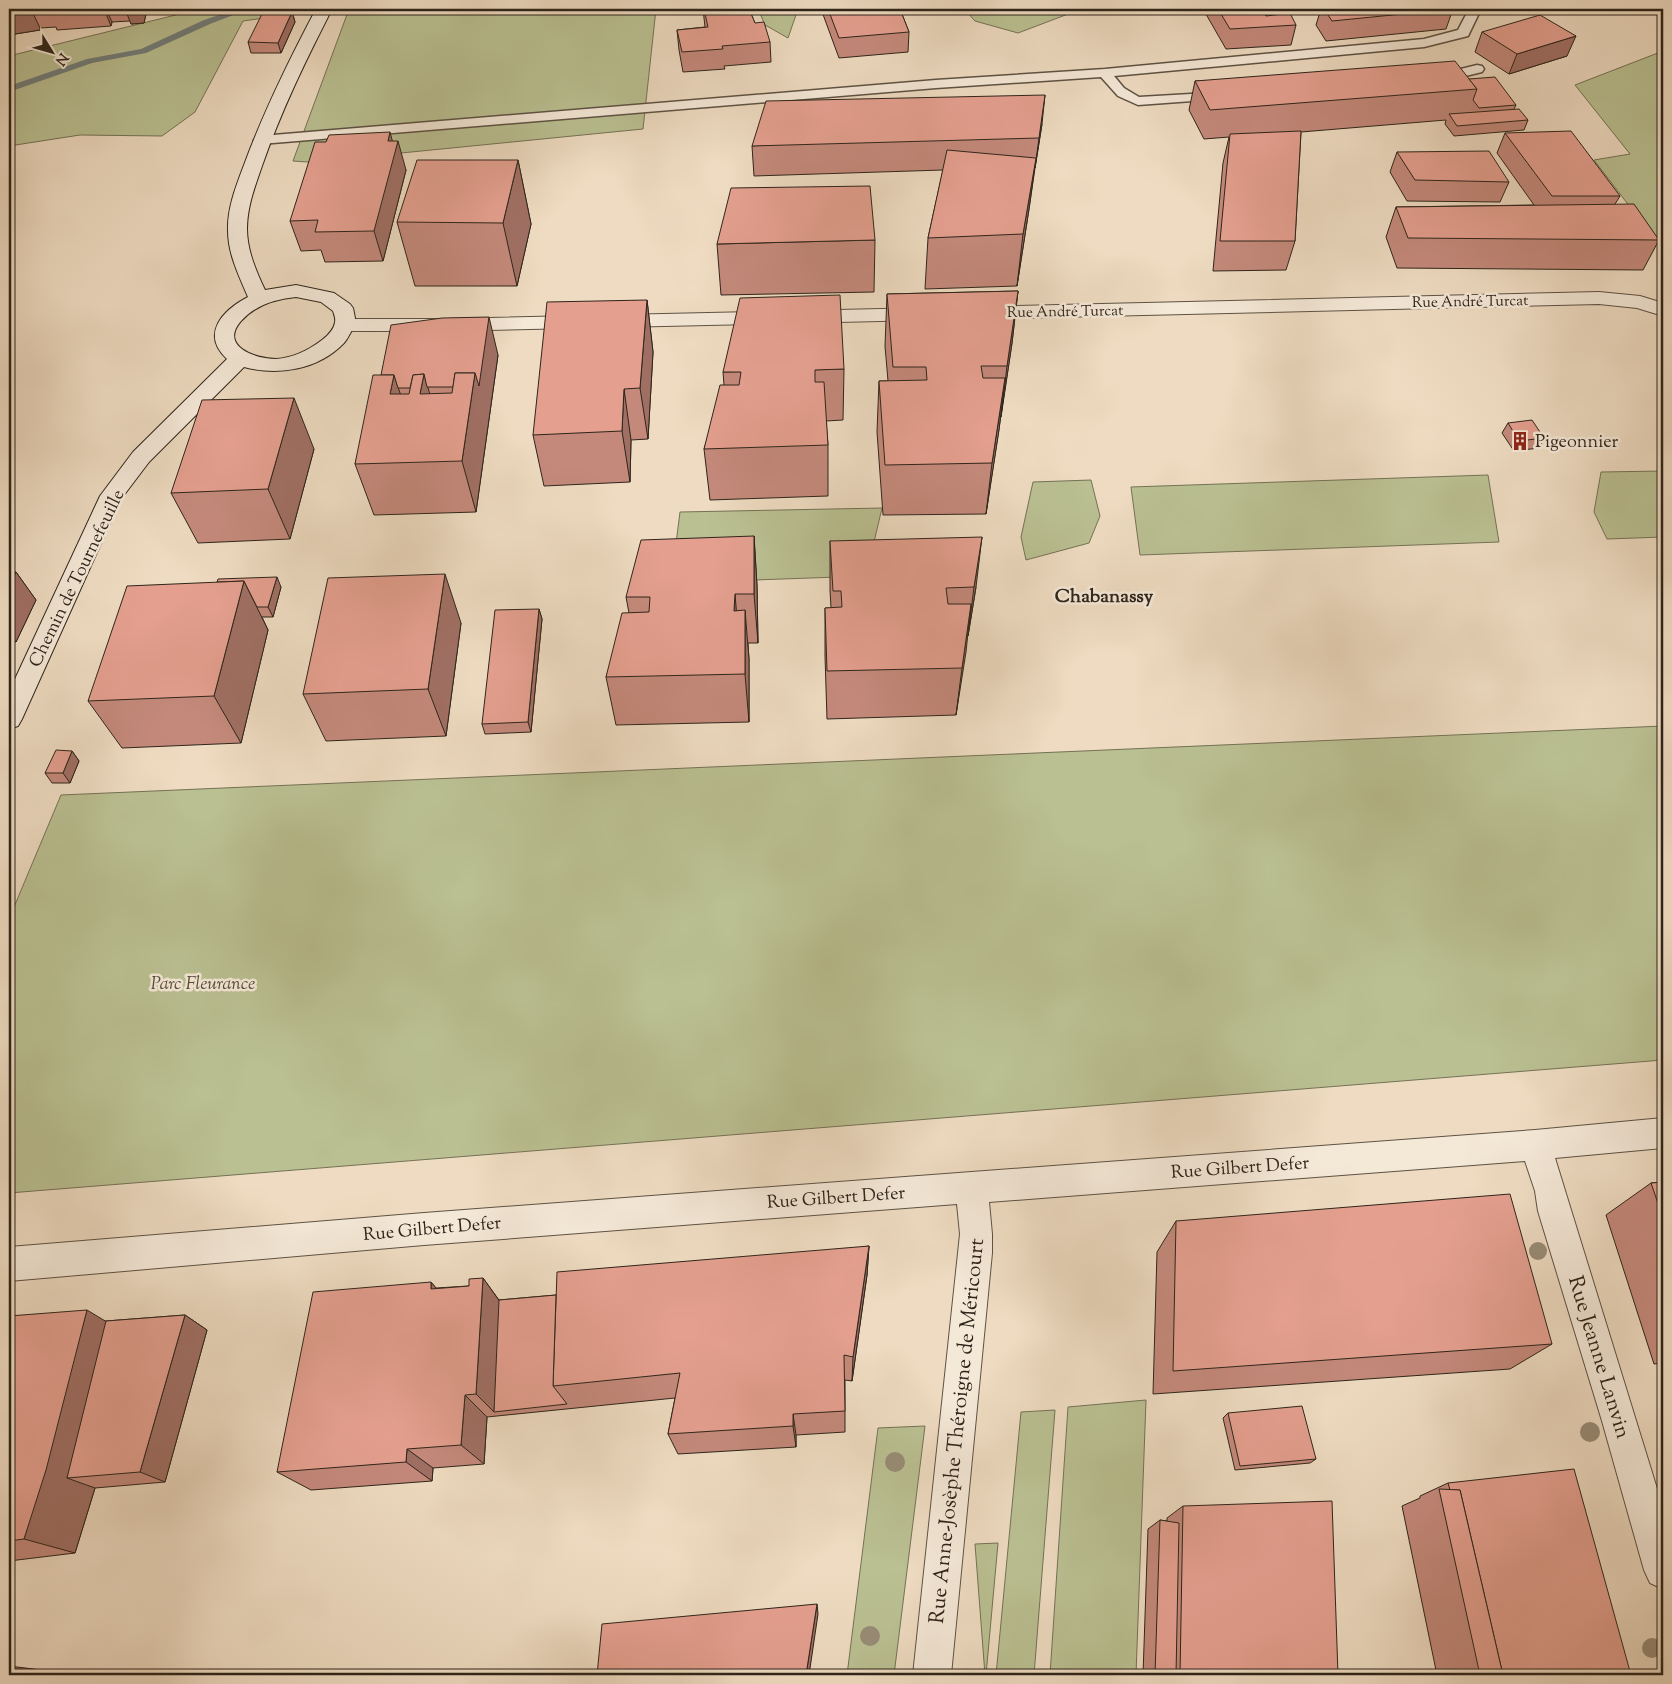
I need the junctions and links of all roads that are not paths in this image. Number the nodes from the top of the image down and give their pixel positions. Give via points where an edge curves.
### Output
1 (324, 9) edge
2 (1475, 9) edge
3 (1477, 69) dead end
4 (1105, 73) junction
5 (1423, 80) edge
6 (1236, 94) edge
7 (261, 140) junction
8 (259, 298) junction
9 (1663, 310) edge
10 (345, 325) junction
11 (239, 359) junction
12 (9, 719) edge
13 (1663, 1133) edge
14 (1535, 1145) junction
15 (971, 1187) junction
16 (9, 1264) edge
17 (1663, 1570) edge
18 (932, 1675) edge

1 - 7 street via 294,65
2 - 4 lane via 1463,33 1424,43
3 - 5 lane
4 - 6 lane via 1117,91 1138,101
4 - 7 lane
7 - 8 street via 244,192 237,230 244,264
8 - 10 street via 277,293 313,292 339,304 345,314
8 - 11 street via 231,317 224,328 223,340 228,350
9 - 10 street, Rue André Turcat via 1640,302 1599,298
10 - 11 street via 328,348 293,363 273,365
11 - 12 street, Chemin de Tournefeuille via 141,457 111,496
13 - 14 street, Rue Gilbert Defer
14 - 15 street, Rue Gilbert Defer
14 - 17 street, Rue Jeanne Lanvin
15 - 16 street, Rue Gilbert Defer
15 - 18 street, Rue Anne-Josèphe Théroigne de Méricourt via 975,1253

